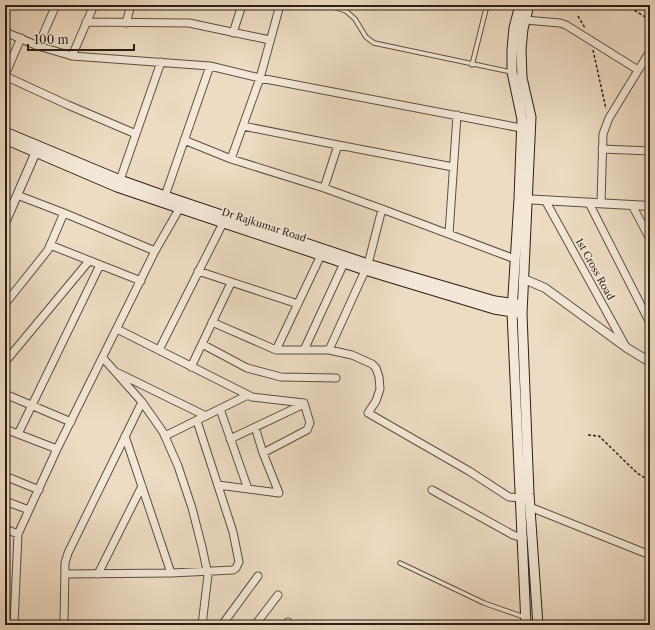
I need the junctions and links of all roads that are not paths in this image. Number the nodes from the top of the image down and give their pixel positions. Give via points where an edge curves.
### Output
1 (56, 5) edge
2 (94, 5) edge
3 (131, 5) edge
4 (242, 5) edge
5 (280, 5) edge
6 (328, 5) edge
7 (487, 5) edge
8 (520, 5) edge
9 (529, 5) edge
10 (525, 20) junction
11 (86, 22) junction
12 (126, 23) junction
13 (5, 32) edge
14 (232, 33) junction
15 (21, 38) junction
16 (270, 40) junction
17 (38, 46) junction
18 (650, 51) edge
19 (72, 56) junction
20 (161, 62) junction
21 (472, 65) junction
22 (210, 66) junction
23 (638, 70) junction
24 (512, 72) junction
25 (5, 75) edge
26 (260, 78) junction
27 (457, 115) junction
28 (243, 126) junction
29 (526, 129) junction
30 (5, 132) edge
31 (136, 134) junction
32 (5, 140) edge
33 (184, 140) junction
34 (338, 145) junction
35 (602, 149) junction
36 (37, 150) junction
37 (650, 151) edge
38 (231, 159) junction
39 (453, 167) junction
40 (120, 180) junction
41 (324, 188) junction
42 (17, 195) junction
43 (165, 196) junction
44 (524, 199) junction
45 (546, 200) junction
46 (589, 203) junction
47 (601, 203) junction
48 (181, 205) junction
49 (632, 205) junction
50 (650, 206) edge
51 (382, 209) junction
52 (64, 213) junction
53 (5, 223) edge
54 (223, 223) junction
55 (449, 234) junction
56 (650, 239) edge
57 (50, 246) junction
58 (155, 251) junction
59 (321, 255) junction
60 (515, 259) junction
61 (89, 261) junction
62 (344, 263) junction
63 (100, 266) junction
64 (366, 267) junction
65 (198, 271) junction
66 (524, 279) junction
67 (141, 282) junction
68 (232, 282) junction
69 (5, 304) edge
70 (298, 304) junction
71 (512, 308) junction
72 (522, 309) junction
73 (212, 322) junction
74 (650, 323) edge
75 (117, 329) junction
76 (202, 344) junction
77 (627, 348) junction
78 (159, 350) junction
79 (276, 350) junction
80 (304, 350) junction
81 (329, 350) junction
82 (103, 358) junction
83 (5, 362) edge
84 (650, 362) edge
85 (191, 367) junction
86 (115, 372) junction
87 (336, 378) dead end
88 (5, 394) edge
89 (248, 395) junction
90 (142, 402) junction
91 (32, 404) junction
92 (304, 404) junction
93 (220, 409) junction
94 (206, 416) junction
95 (197, 420) junction
96 (71, 422) junction
97 (255, 427) junction
98 (5, 429) edge
99 (18, 434) junction
100 (125, 436) junction
101 (165, 436) junction
102 (230, 439) junction
103 (57, 449) junction
104 (263, 452) junction
105 (5, 476) edge
106 (142, 486) junction
107 (218, 486) junction
108 (248, 489) junction
109 (39, 490) junction
110 (432, 490) dead end
111 (521, 498) junction
112 (5, 501) edge
113 (530, 507) junction
114 (29, 510) junction
115 (5, 529) edge
116 (18, 534) junction
117 (523, 538) junction
118 (650, 555) edge
119 (400, 563) dead end
120 (207, 572) junction
121 (171, 573) junction
122 (65, 574) junction
123 (98, 574) junction
124 (258, 576) dead end
125 (278, 596) dead end
126 (526, 621) edge
127 (14, 625) edge
128 (64, 625) edge
129 (202, 625) edge
130 (222, 625) edge
131 (256, 625) edge
132 (538, 625) edge

1 - 17 street
2 - 11 street
3 - 12 street
4 - 14 street
5 - 16 street
6 - 21 lane via 346,11 355,19 366,37 374,43
7 - 21 lane
8 - 24 main road via 514,28
9 - 10 main road
10 - 23 street via 566,25
10 - 29 main road via 521,44 522,78 531,118
11 - 12 street
11 - 19 street
12 - 14 street via 189,24
13 - 15 street
14 - 16 street
15 - 17 street
15 - 25 street
16 - 26 street
17 - 19 street
18 - 23 street
19 - 20 street
20 - 22 street
20 - 31 street
21 - 24 lane
22 - 26 street
22 - 33 street
23 - 35 street via 609,118 603,134
24 - 29 main road
25 - 31 street
26 - 27 street
26 - 28 street
27 - 29 street
27 - 39 street
28 - 34 street
28 - 38 street
29 - 44 main road
30 - 36 main road, Dr Rajkumar Road
31 - 40 street
32 - 36 main road, Dr Rajkumar Road
33 - 38 street
33 - 43 street
34 - 39 street
34 - 41 street
35 - 37 street
35 - 47 street
36 - 40 main road, Dr Rajkumar Road
36 - 42 street
36 - 48 main road, Dr Rajkumar Road via 117,187
38 - 41 street
39 - 55 street
40 - 43 main road, Dr Rajkumar Road
41 - 51 street
42 - 52 street
42 - 53 street
43 - 48 main road, Dr Rajkumar Road
44 - 45 street
44 - 60 main road
44 - 66 main road
45 - 46 street
45 - 77 street, 1st Cross Road
46 - 47 street
46 - 74 street
47 - 49 street
48 - 54 main road, Dr Rajkumar Road
48 - 58 street
48 - 64 main road, Dr Rajkumar Road
49 - 50 street
49 - 56 street
51 - 55 street
51 - 64 street
52 - 57 street
52 - 58 street
54 - 59 main road, Dr Rajkumar Road
54 - 65 street
55 - 60 street
57 - 61 street
57 - 69 street
58 - 67 street
59 - 62 main road, Dr Rajkumar Road
59 - 70 street
60 - 71 main road
61 - 63 street
61 - 83 street
62 - 64 main road, Dr Rajkumar Road
62 - 80 street
63 - 67 street
63 - 91 street
64 - 71 main road, Dr Rajkumar Road via 495,301
64 - 81 street
65 - 68 street
65 - 78 street
66 - 72 main road
66 - 77 street via 545,288
67 - 75 street
68 - 70 street
68 - 73 street
70 - 79 street
71 - 72 main road, Dr Rajkumar Road
71 - 111 main road
72 - 113 main road
73 - 76 street
73 - 79 street
75 - 78 street
75 - 82 street
76 - 85 street
76 - 87 street via 247,368 281,377
77 - 84 street
78 - 85 street
79 - 80 street
80 - 81 street
81 - 111 street via 364,360 376,368 380,389 368,413 509,497
82 - 86 street
82 - 96 street
85 - 89 street
86 - 90 street
86 - 94 street
88 - 91 street
89 - 92 street via 252,398
89 - 93 street
90 - 100 street
90 - 101 street
91 - 96 street
91 - 99 street
92 - 97 street
92 - 104 street via 310,423 307,430
93 - 94 street
93 - 102 street
94 - 95 street
95 - 101 street
95 - 107 street
96 - 103 street
97 - 102 street
97 - 104 street
98 - 99 street
99 - 103 street
100 - 106 street
100 - 122 street via 68,552
101 - 120 street via 192,508
102 - 108 street
103 - 109 street
104 - 108 street via 279,493
105 - 109 street
106 - 121 street
106 - 123 street
107 - 108 street
107 - 120 street via 233,532 239,562 233,570
109 - 114 street
110 - 117 street via 513,535
111 - 117 main road
112 - 114 street
113 - 118 street
113 - 132 main road
114 - 116 street
115 - 116 street
116 - 127 street
117 - 126 main road
119 - 126 lane
120 - 121 street
120 - 129 street
121 - 123 street
122 - 123 street
122 - 128 street
124 - 130 street
125 - 131 street

